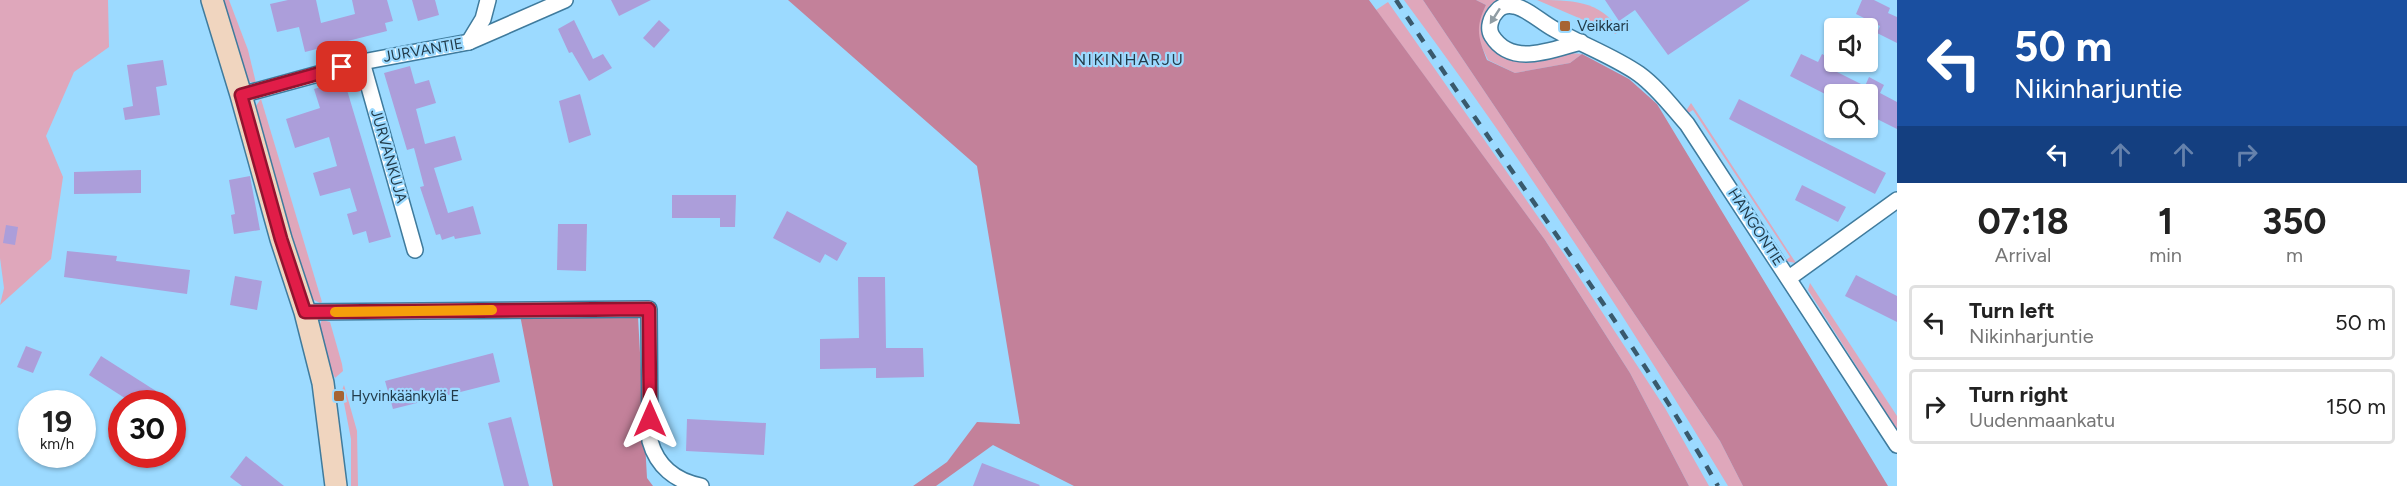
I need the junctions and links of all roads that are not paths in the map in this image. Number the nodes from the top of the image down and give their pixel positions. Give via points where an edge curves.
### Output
1 (212, 0) edge
2 (488, 0) edge
3 (565, 0) edge
4 (469, 42) junction
5 (1581, 42) junction
6 (362, 62) junction
7 (241, 95) junction
8 (1897, 200) edge
9 (415, 250) dead end
10 (1789, 278) junction
11 (305, 312) junction
12 (1897, 445) edge
13 (336, 486) edge
14 (701, 486) edge

1 - 7 main road
2 - 4 street via 483,19
3 - 4 street, JURVANTIE
4 - 6 street, JURVANTIE
5 -> 5 street, HANGONTIE via 1512,6 1500,8 1489,25 1497,41 1522,54
5 - 10 street, HANGONTIE via 1640,75 1687,123
6 - 7 street, JURVANTIE
6 - 9 street, JURVANKUJA
7 - 11 main road
8 - 10 street
10 - 12 street, HANGONTIE
11 - 13 main road via 323,383
11 - 14 street via 649,309 650,441 654,455 674,475

